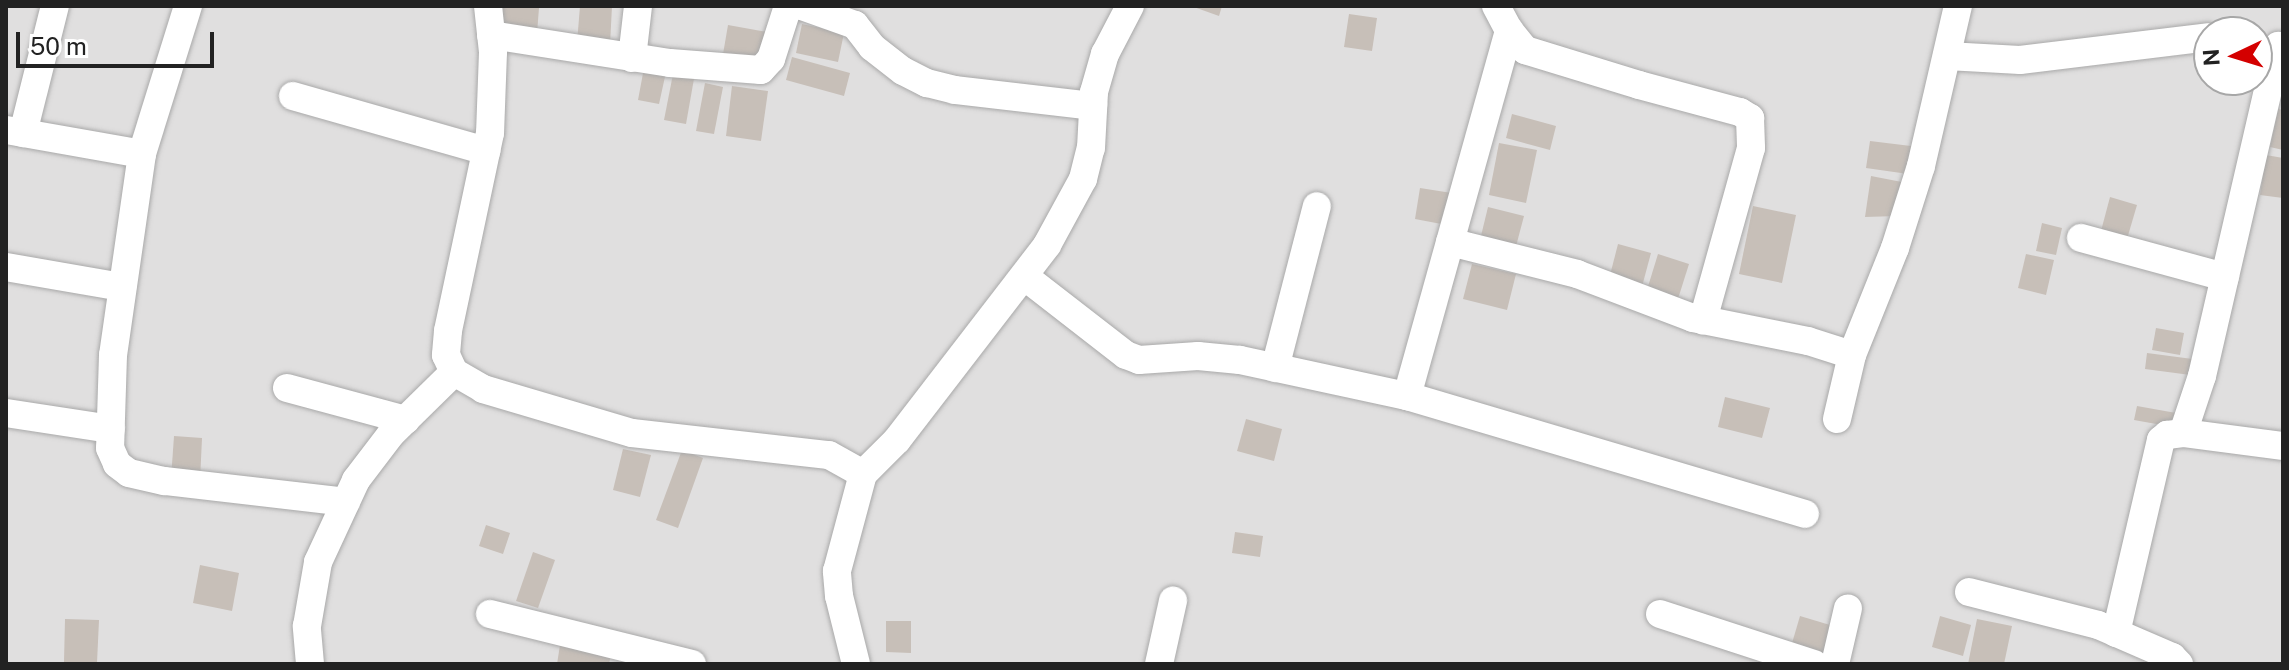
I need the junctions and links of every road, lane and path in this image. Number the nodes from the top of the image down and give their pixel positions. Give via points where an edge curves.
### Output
1 (55, 6) edge
2 (188, 6) edge
3 (488, 6) edge
4 (638, 6) edge
5 (788, 6) edge
6 (802, 6) edge
7 (1130, 6) edge
8 (1958, 6) edge
9 (1502, 18) edge
10 (491, 35) junction
11 (2193, 39) edge
12 (1947, 56) junction
13 (632, 58) junction
14 (293, 96) dead end
15 (2262, 96) edge
16 (1093, 106) junction
17 (14, 132) edge
18 (486, 151) junction
19 (142, 154) junction
20 (1317, 206) dead end
21 (2081, 238) dead end
22 (1450, 242) junction
23 (6, 267) edge
24 (1024, 276) junction
25 (2225, 277) junction
26 (122, 287) junction
27 (1703, 320) junction
28 (1852, 355) junction
29 (1275, 368) junction
30 (454, 372) junction
31 (287, 388) dead end
32 (1407, 396) junction
33 (6, 413) edge
34 (1837, 419) dead end
35 (406, 420) junction
36 (111, 429) junction
37 (2183, 433) junction
38 (2283, 446) edge
39 (863, 474) junction
40 (346, 502) junction
41 (1805, 514) dead end
42 (1969, 592) dead end
43 (1173, 601) dead end
44 (1848, 608) dead end
45 (490, 614) dead end
46 (1660, 614) dead end
47 (2116, 633) junction
48 (625, 656) edge
49 (310, 664) edge
50 (692, 664) edge
51 (856, 664) edge
52 (1159, 664) edge
53 (1814, 664) edge
54 (1835, 664) edge
55 (2179, 664) edge

1 - 17 street
2 - 19 street
3 - 10 street
4 - 13 street
5 - 13 street via 771,59 761,70
6 - 16 street via 855,25 872,47 927,83
7 - 16 street via 1105,54
8 - 12 street
9 - 22 street
9 - 27 street via 1525,50 1750,118 1751,148
10 - 13 street
10 - 18 street via 493,82
11 - 12 street via 2020,60
12 - 28 street via 1895,248
14 - 18 street
15 - 25 street
16 - 24 street via 1083,179
17 - 19 street
18 - 30 street via 448,331 446,355
19 - 26 street
20 - 29 street
21 - 25 street
22 - 27 street via 1577,274
22 - 32 street
23 - 26 street
24 - 29 street via 1139,360 1198,356
24 - 39 street via 897,440
25 - 37 street
26 - 36 street
27 - 28 street
28 - 34 street
29 - 32 street
30 - 35 street
30 - 39 street via 483,389 632,433 829,455
31 - 35 street
32 - 41 street
33 - 36 street
35 - 40 street via 356,480
36 - 40 street via 110,448 117,464 129,473
37 - 38 street
37 - 47 street via 2167,435 2157,448
39 - 51 street via 837,571
40 - 49 street via 318,562 307,626
42 - 47 street
43 - 52 street
44 - 54 street
45 - 48 street
46 - 53 street
47 - 55 street
48 - 50 street

